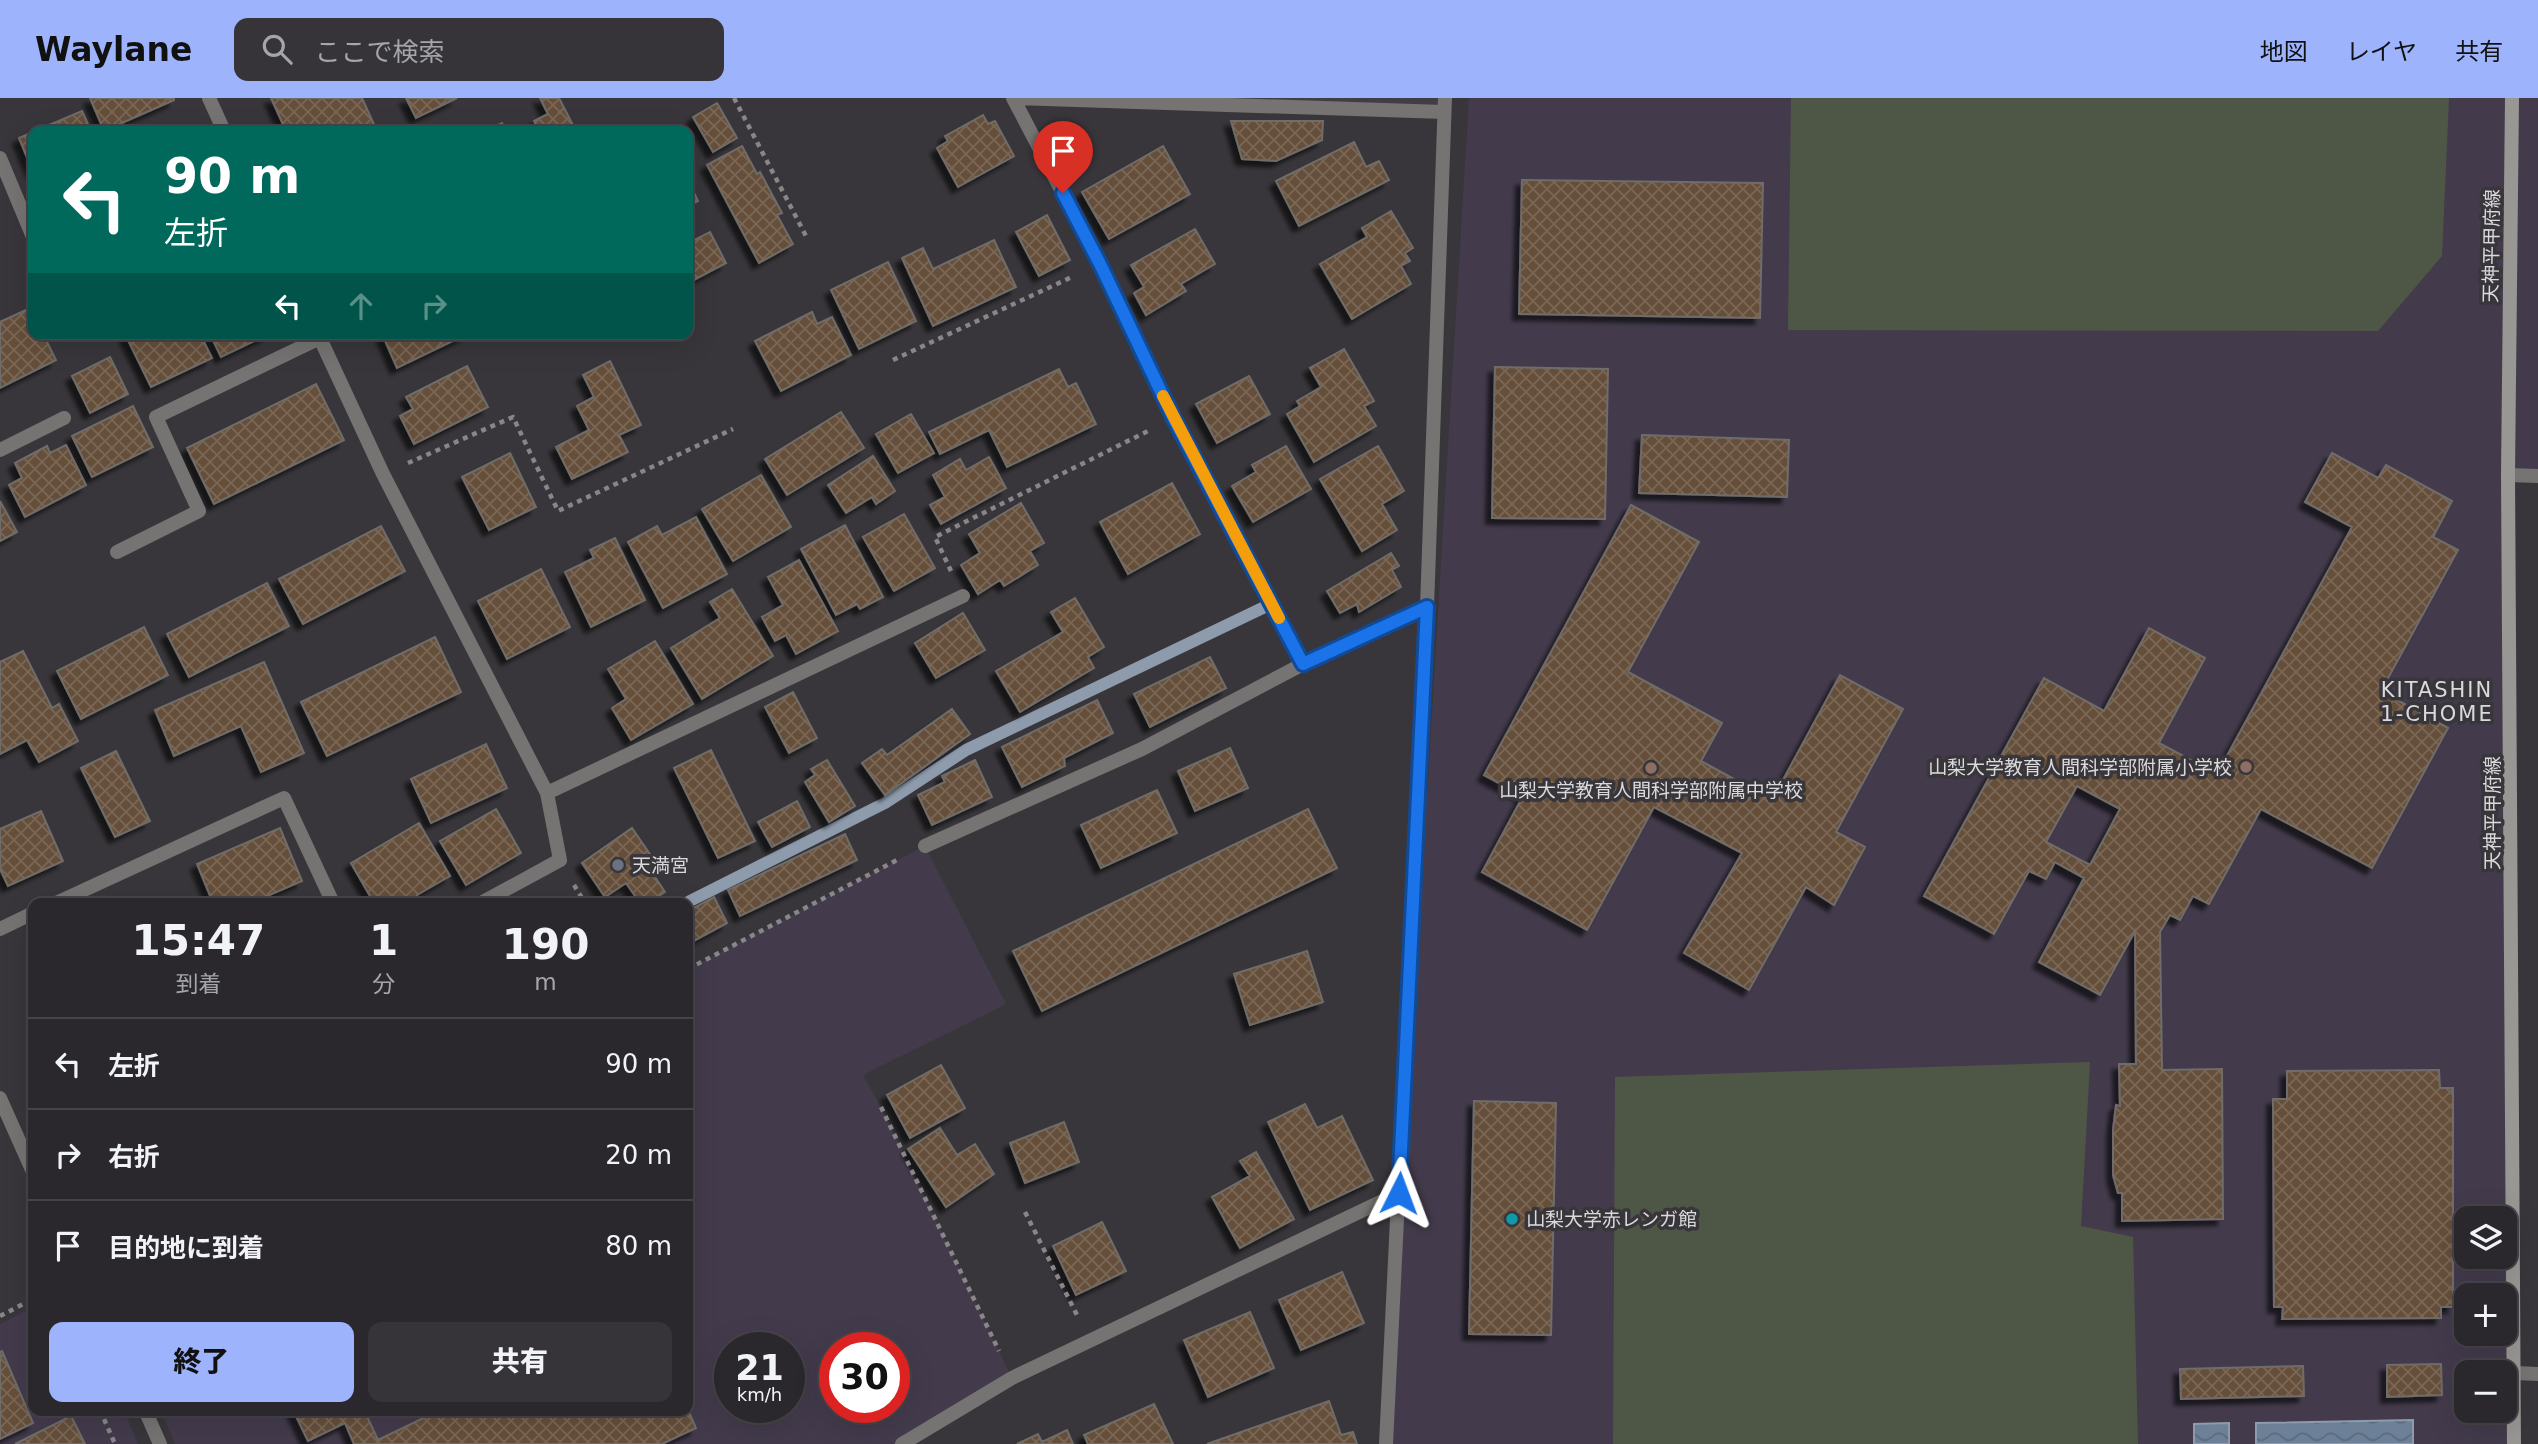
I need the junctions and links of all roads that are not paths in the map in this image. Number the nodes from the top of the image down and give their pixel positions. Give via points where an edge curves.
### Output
1 (209, 98) edge
2 (1014, 98) edge
3 (2512, 98) edge
4 (1444, 105) edge
5 (222, 126) edge
6 (0, 158) edge
7 (28, 225) edge
8 (311, 340) edge
9 (321, 340) edge
10 (64, 418) dead end
11 (0, 450) edge
12 (2508, 475) junction
13 (2538, 476) edge
14 (117, 552) dead end
15 (963, 596) road end
16 (1427, 607) junction
17 (1303, 664) junction
18 (547, 793) junction
19 (925, 846) road end
20 (67, 898) edge
21 (331, 898) edge
22 (490, 898) edge
23 (28, 915) edge
24 (0, 929) edge
25 (0, 1098) edge
26 (28, 1161) edge
27 (1399, 1193) junction
28 (2515, 1360) edge
29 (2517, 1373) edge
30 (2538, 1374) edge
31 (148, 1416) edge
32 (2514, 1423) edge
33 (160, 1444) edge
34 (902, 1444) edge
35 (1386, 1444) edge
36 (2514, 1444) edge

1 - 5 street
2 - 4 street
2 - 17 street
3 - 12 main road, 天神平甲府線
4 - 16 street
6 - 7 street
8 - 14 street via 156,417 199,511
9 - 18 street via 383,474
10 - 11 street
12 - 13 street
12 - 28 main road, 天神平甲府線
15 - 18 street
16 - 17 street
16 - 27 street
17 - 19 street via 1142,749
18 - 22 street via 560,860
20 - 21 street via 285,798
23 - 24 street
25 - 26 street
27 - 34 street via 1012,1378
27 - 35 street
29 - 30 street
31 - 33 street
32 - 36 main road, 天神平甲府線

